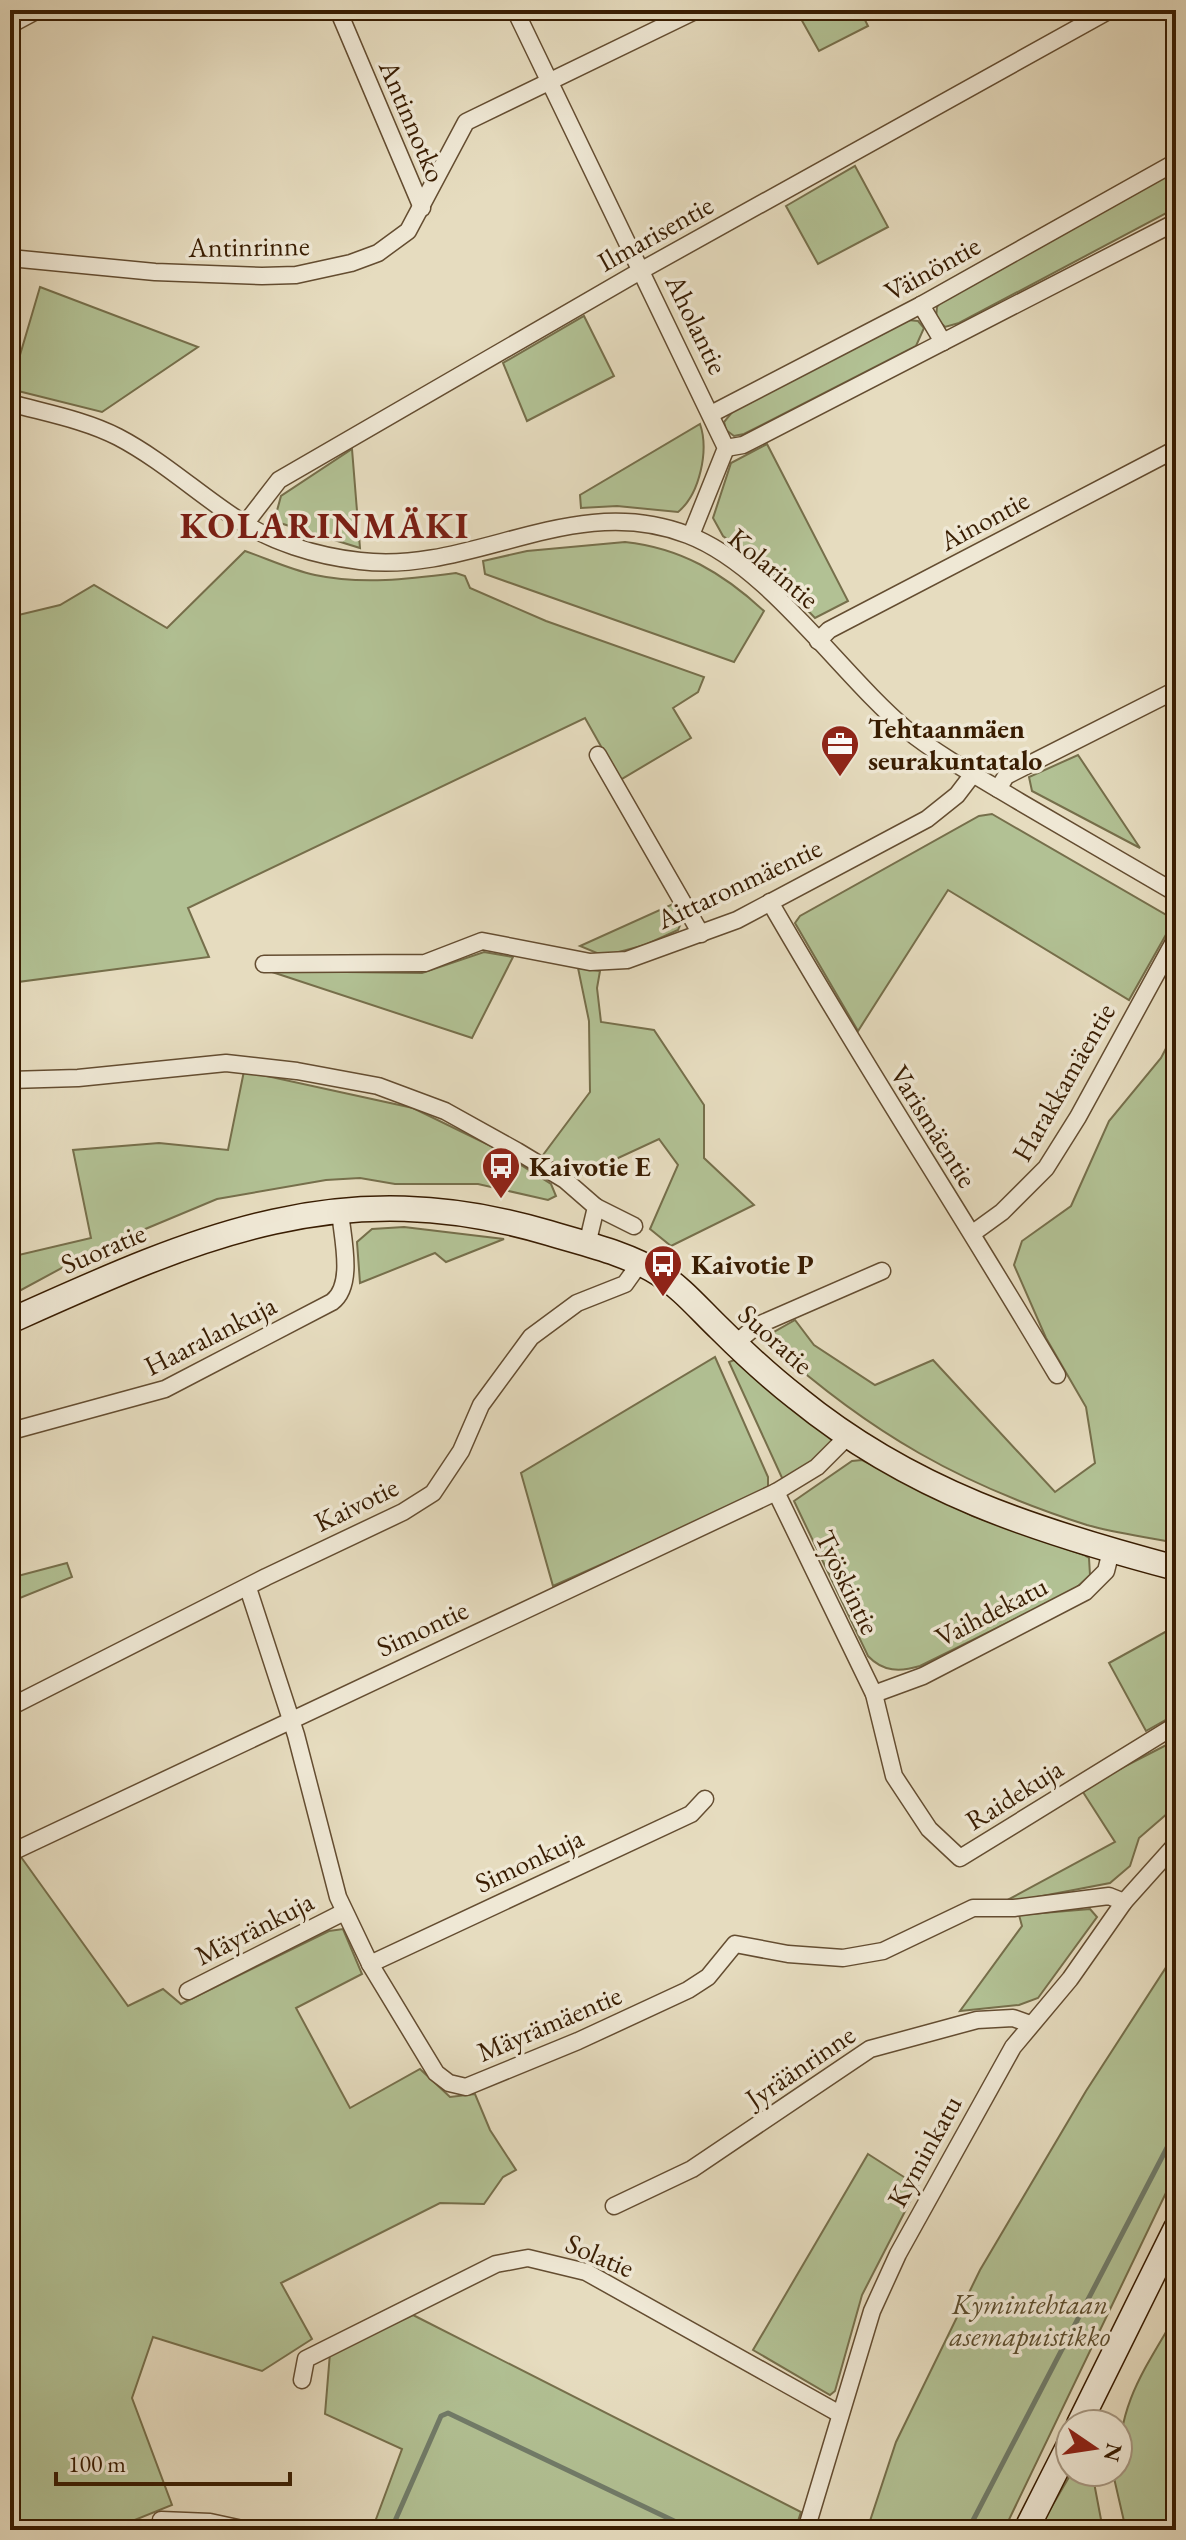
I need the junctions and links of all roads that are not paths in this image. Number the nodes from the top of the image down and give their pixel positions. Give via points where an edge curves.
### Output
1 (38, 10) edge
2 (338, 10) edge
3 (515, 10) edge
4 (697, 10) edge
5 (1110, 10) edge
6 (10, 25) edge
7 (549, 83) junction
8 (1176, 162) edge
9 (422, 208) junction
10 (1176, 222) edge
11 (10, 258) edge
12 (642, 270) junction
13 (921, 305) junction
14 (943, 342) junction
15 (11, 406) edge
16 (711, 414) junction
17 (726, 448) junction
18 (1176, 449) edge
19 (245, 524) junction
20 (691, 535) junction
21 (818, 641) junction
22 (1176, 690) edge
23 (598, 755) dead end
24 (973, 774) junction
25 (998, 789) junction
26 (1176, 893) edge
27 (770, 902) junction
28 (701, 934) junction
29 (1176, 938) edge
30 (264, 964) dead end
31 (10, 1080) edge
32 (596, 1207) junction
33 (340, 1211) junction
34 (634, 1226) dead end
35 (973, 1233) junction
36 (587, 1245) junction
37 (640, 1263) junction
38 (882, 1271) dead end
39 (10, 1321) edge
40 (735, 1344) junction
41 (1057, 1375) dead end
42 (15, 1430) dead end
43 (847, 1437) junction
44 (776, 1492) junction
45 (1111, 1551) junction
46 (1176, 1568) edge
47 (248, 1588) junction
48 (874, 1694) junction
49 (14, 1705) dead end
50 (290, 1718) junction
51 (1176, 1725) edge
52 (705, 1799) dead end
53 (1176, 1844) edge
54 (10, 1853) edge
55 (1124, 1902) junction
56 (344, 1912) junction
57 (370, 1964) junction
58 (188, 1991) dead end
59 (1030, 2024) junction
60 (614, 2206) dead end
61 (1176, 2228) edge
62 (302, 2380) dead end
63 (1087, 2408) edge
64 (838, 2413) junction
65 (1054, 2475) edge
66 (161, 2520) dead end
67 (247, 2530) edge
68 (806, 2530) edge
69 (1026, 2530) edge

1 - 6 street
2 - 9 street, Antinnotko
3 - 7 street, Aholantie
4 - 7 street, Antinrinne
5 - 12 street, Ilmarisentie
7 - 9 street, Antinrinne via 466,122
7 - 12 street, Aholantie
8 - 13 street, Väinöntie
9 - 11 street, Antinrinne via 408,231 378,253 296,275 155,272
10 - 14 street
12 - 16 street, Aholantie
12 - 19 street, Ilmarisentie via 279,480
13 - 14 street
13 - 16 street, Väinöntie
14 - 17 street via 743,445
15 - 19 street, Kolarintie via 119,437
16 - 17 street, Aholantie
17 - 20 street
18 - 21 street, Ainontie via 829,630
19 - 20 street, Kolarintie via 318,553 394,562 604,520
20 - 21 street, Kolarintie via 761,585
21 - 24 street, Kolarintie via 905,728
22 - 25 street via 1006,776
23 - 28 street
24 - 25 street, Kolarintie
24 - 27 street, Aittaronmäentie via 927,819
25 - 26 street, Kolarintie
27 - 28 street, Aittaronmäentie
27 - 35 street, Varismäentie
28 - 30 street, Aittaronmäentie via 614,962 575,960 482,941 425,963
29 - 35 street, Harakkamäentie via 1046,1168
31 - 32 street via 226,1063 378,1086 445,1111 565,1180
32 - 34 street
32 - 36 street
33 - 36 street, Suoratie via 470,1216
33 - 39 street, Suoratie via 276,1219 193,1242
33 - 42 street, Haaralankuja via 345,1280 332,1302 165,1389
35 - 41 street, Varismäentie
36 - 37 street, Suoratie
37 - 40 street, Suoratie via 675,1285
37 - 47 street, Kaivotie via 625,1284 577,1303 531,1337 481,1405 461,1451 433,1493
38 - 40 street via 756,1326
40 - 43 street, Suoratie
43 - 44 street, Simontie via 817,1467
43 - 45 street, Suoratie via 932,1487 1006,1518
44 - 48 street, Työskintie
44 - 50 street, Simontie
45 - 46 street, Suoratie
45 - 48 street, Vaihdekatu via 1106,1571 1085,1592 923,1676
47 - 49 street, Kaivotie
47 - 50 street, Mäyrämäentie
48 - 51 street, Raidekuja via 894,1776 929,1829 960,1858
50 - 54 street, Simontie
50 - 56 street, Mäyrämäentie
52 - 57 street, Simonkuja via 691,1814
53 - 55 street, Kyminkatu
55 - 57 street, Mäyrämäentie via 1109,1896 973,1908 883,1951 843,1958 735,1944 708,1977 688,1990 466,2087 436,2073
55 - 59 street, Kyminkatu via 1076,1971
56 - 57 street, Mäyrämäentie
56 - 58 street, Mäyränkuja
59 - 60 street, Jyräänrinne via 1013,2018 977,2020 870,2049 703,2162
59 - 64 street, Kyminkatu via 998,2069 898,2254 872,2311
61 - 63 street
62 - 64 street, Solatie via 306,2359 496,2264 528,2258 586,2272
64 - 68 street, Kyminkatu
65 - 69 street
66 - 67 street

